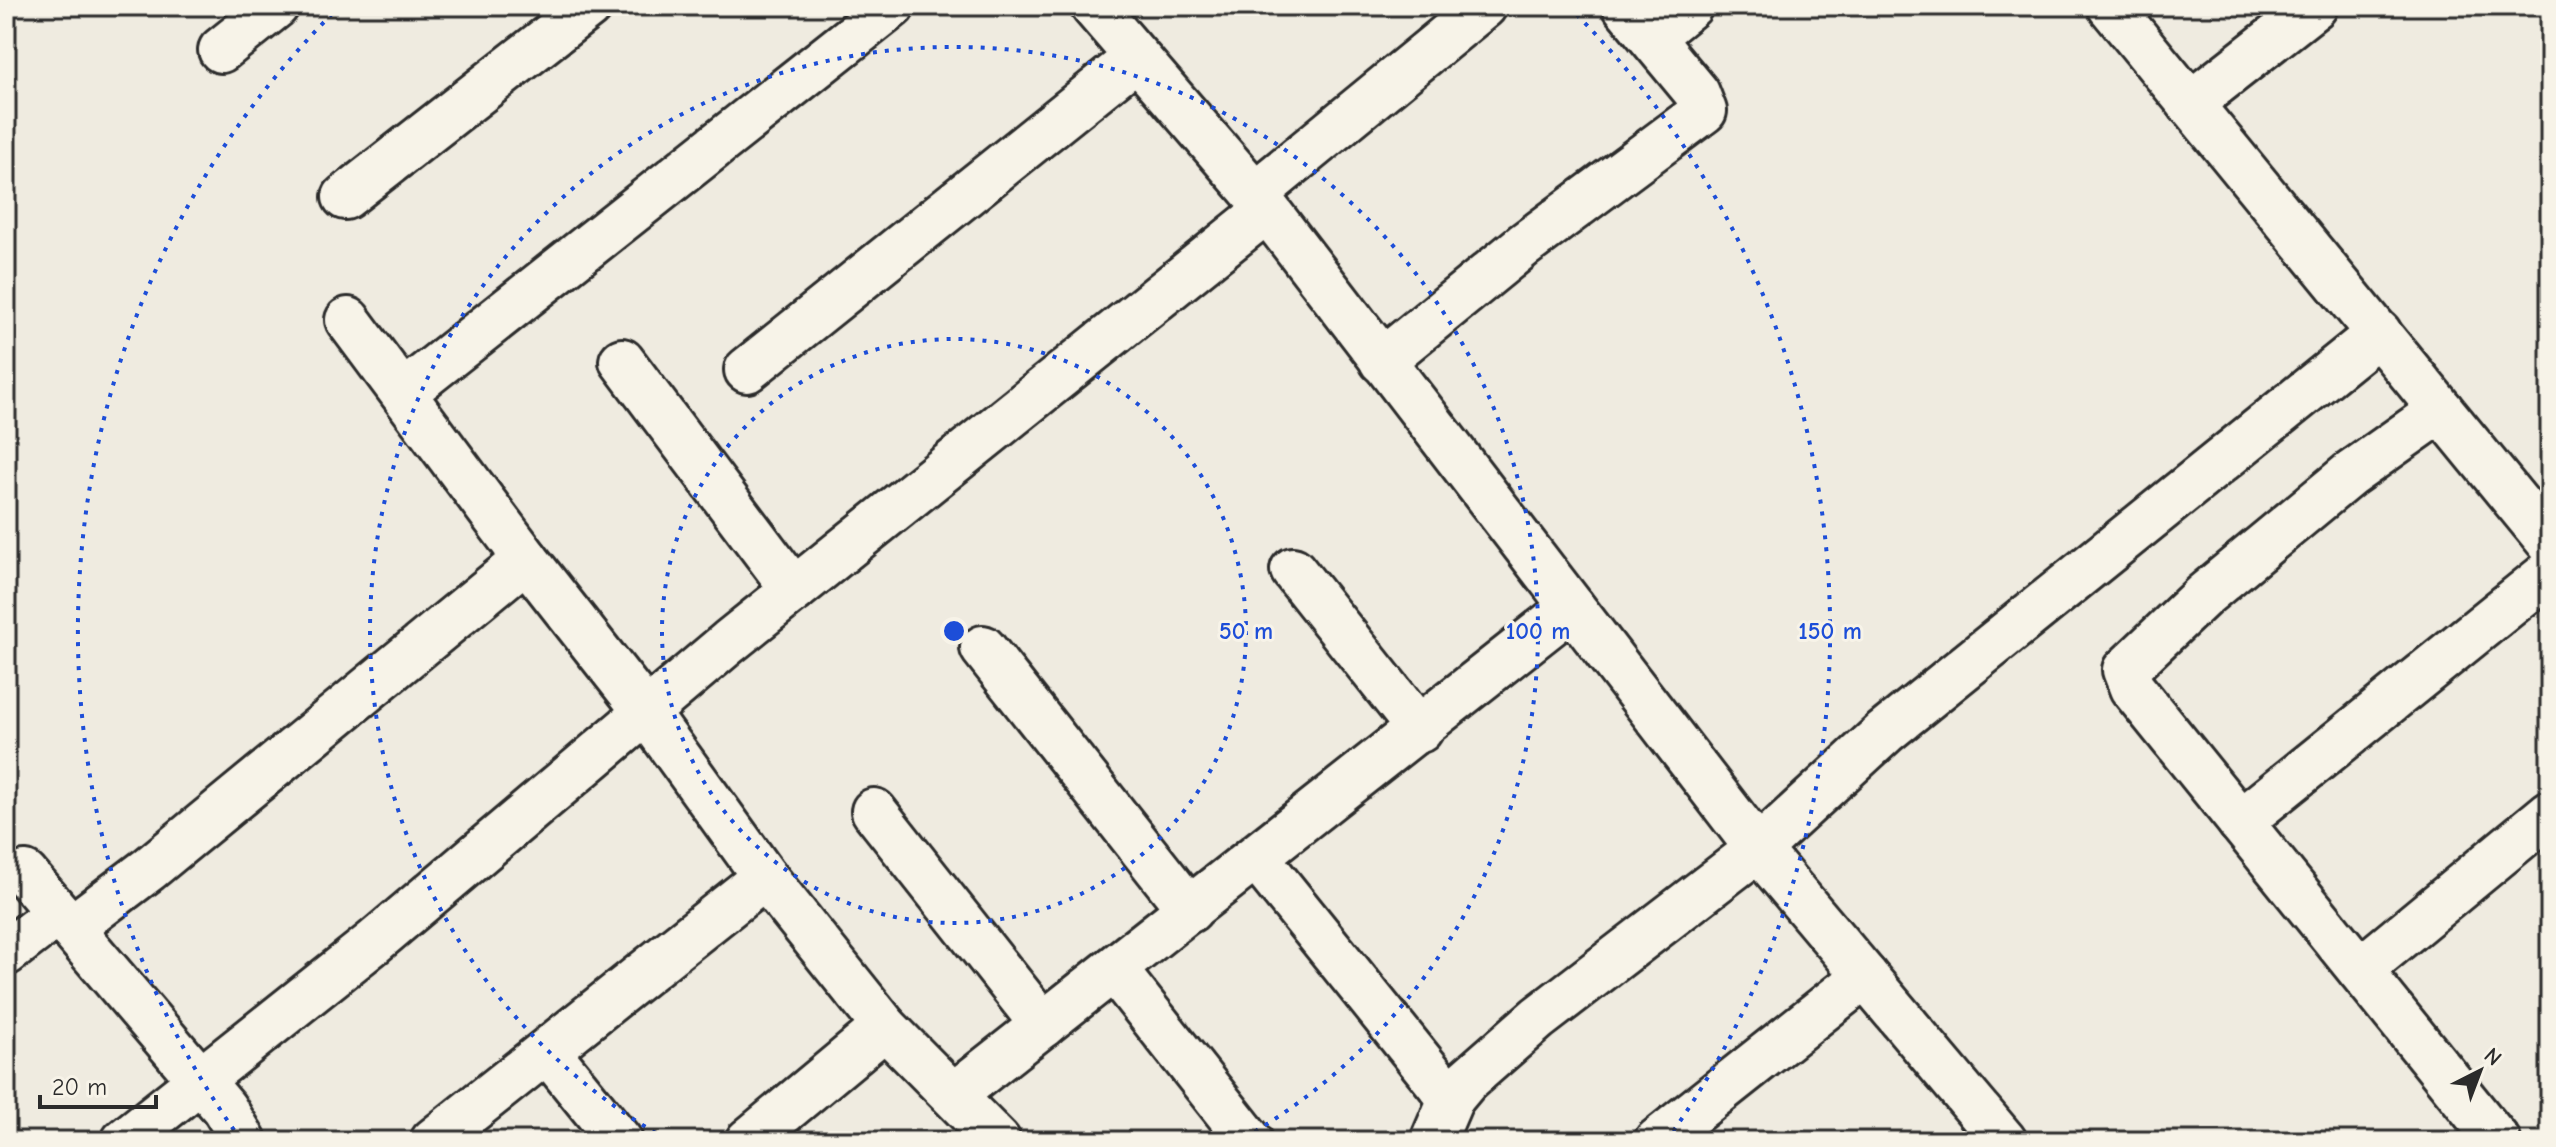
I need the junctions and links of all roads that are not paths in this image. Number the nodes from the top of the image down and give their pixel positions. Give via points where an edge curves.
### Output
1 (276, 6) edge
2 (589, 6) edge
3 (892, 6) edge
4 (1093, 6) edge
5 (1484, 6) edge
6 (1690, 6) edge
7 (2110, 6) edge
8 (2315, 6) edge
9 (1638, 21) edge
10 (221, 50) dead end
11 (1136, 58) junction
12 (2190, 104) junction
13 (345, 197) dead end
14 (1261, 202) junction
15 (348, 320) dead end
16 (2379, 333) junction
17 (622, 361) dead end
18 (1382, 361) junction
19 (747, 370) dead end
20 (403, 393) junction
21 (2441, 410) junction
22 (2550, 543) edge
23 (526, 559) junction
24 (1293, 570) dead end
25 (2550, 572) edge
26 (794, 590) junction
27 (1572, 607) junction
28 (983, 648) dead end
29 (646, 712) junction
30 (1420, 730) junction
31 (874, 811) dead end
32 (2550, 813) edge
33 (2240, 822) junction
34 (1758, 849) junction
35 (1257, 858) junction
36 (25, 874) dead end
37 (765, 877) junction
38 (1190, 910) junction
39 (64, 921) junction
40 (6, 953) edge
41 (1114, 969) junction
42 (2360, 970) junction
43 (1865, 976) junction
44 (1043, 1025) junction
45 (885, 1027) junction
46 (548, 1052) junction
47 (201, 1082) junction
48 (955, 1094) junction
49 (1451, 1099) junction
50 (124, 1141) edge
51 (244, 1141) edge
52 (433, 1141) edge
53 (620, 1141) edge
54 (748, 1141) edge
55 (998, 1141) edge
56 (1250, 1141) edge
57 (1433, 1141) edge
58 (1657, 1141) edge
59 (2004, 1141) edge
60 (2498, 1141) edge

1 - 10 street
2 - 13 street
3 - 20 street
4 - 11 street
5 - 14 street
6 - 9 street
7 - 12 street
8 - 12 street
9 - 18 street via 1697,93 1704,111 1524,245
11 - 14 street
11 - 19 street
12 - 16 street
14 - 18 street
14 - 26 street
15 - 20 street
16 - 21 street
16 - 34 street via 1885,732
17 - 26 street
18 - 27 street
20 - 23 street
21 - 22 street
21 - 33 street via 2336,485 2204,595 2125,670 2132,688
23 - 29 street
23 - 39 street via 149,869
24 - 30 street
25 - 33 street
26 - 29 street
27 - 30 street
27 - 34 street
28 - 38 street
29 - 37 street
29 - 47 street
30 - 35 street
31 - 44 street
32 - 42 street
33 - 42 street
34 - 43 street
34 - 49 street via 1538,1018
35 - 38 street
35 - 49 street
36 - 39 street
37 - 45 street
37 - 46 street
38 - 41 street
39 - 40 street
39 - 47 street
41 - 44 street
41 - 56 street
42 - 60 street
43 - 58 street
43 - 59 street
44 - 48 street
45 - 48 street
45 - 54 street
46 - 52 street
46 - 53 street
47 - 50 street
47 - 51 street
48 - 55 street
49 - 57 street

